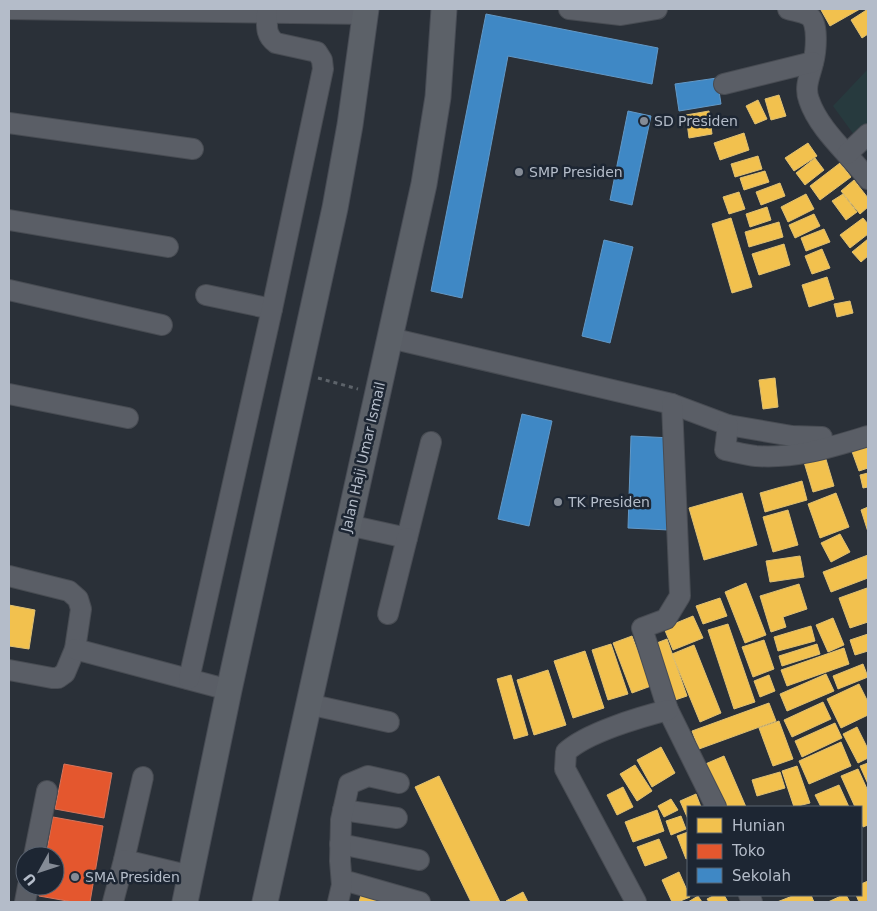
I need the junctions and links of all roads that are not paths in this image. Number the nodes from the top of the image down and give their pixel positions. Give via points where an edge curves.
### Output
1 (9, 9) edge
2 (444, 9) edge
3 (569, 9) edge
4 (657, 9) edge
5 (788, 9) edge
6 (366, 12) edge
7 (268, 13) junction
8 (813, 62) junction
9 (724, 84) dead end
10 (9, 123) edge
11 (868, 134) edge
12 (193, 149) dead end
13 (847, 154) junction
14 (868, 179) edge
15 (9, 220) edge
16 (168, 248) dead end
17 (9, 290) edge
18 (206, 295) dead end
19 (272, 309) junction
20 (162, 325) dead end
21 (390, 338) junction
22 (9, 394) edge
23 (672, 404) junction
24 (128, 418) dead end
25 (728, 425) junction
26 (868, 436) edge
27 (822, 437) dead end
28 (431, 442) dead end
29 (348, 525) junction
30 (407, 538) junction
31 (9, 576) edge
32 (388, 614) dead end
33 (75, 649) junction
34 (9, 670) edge
35 (189, 678) junction
36 (229, 690) junction
37 (308, 704) junction
38 (668, 710) junction
39 (389, 722) dead end
40 (143, 777) dead end
41 (399, 783) dead end
42 (47, 791) dead end
43 (716, 806) edge
44 (343, 810) junction
45 (397, 818) dead end
46 (340, 844) junction
47 (36, 846) edge
48 (124, 860) junction
49 (419, 860) dead end
50 (191, 876) junction
51 (340, 893) edge
52 (113, 902) edge
53 (185, 902) edge
54 (265, 902) edge
55 (420, 902) edge
56 (636, 902) edge

1 - 7 street
2 - 21 main road, Jalan Haji Umar Ismail via 433,138
3 - 4 street via 621,15
5 - 8 street via 814,20
6 - 7 street
6 - 36 main road via 335,208
7 - 19 street via 267,33 276,43 317,52 323,69
8 - 9 street
8 - 13 street via 806,84 808,98 817,120
10 - 12 street
11 - 13 street
13 - 14 street
15 - 16 street
17 - 20 street
18 - 19 street
19 - 35 street
21 - 23 street
21 - 29 main road, Jalan Haji Umar Ismail
22 - 24 street
23 - 25 street
23 - 38 street via 680,596 666,619 642,628
25 - 26 street via 725,450 756,456 825,450
25 - 27 street via 792,436
28 - 30 street
29 - 30 street
29 - 37 main road, Jalan Haji Umar Ismail
30 - 32 street
31 - 33 street via 69,591 78,599 81,609
33 - 34 street via 66,673 58,678
33 - 35 street
35 - 36 street
36 - 50 main road
37 - 39 street
37 - 54 main road, Jalan Haji Umar Ismail
38 - 43 street
38 - 56 street via 636,718 581,741 566,752 565,769
40 - 48 street
41 - 44 street via 368,776 349,784
42 - 47 street
44 - 45 street
44 - 46 street
46 - 49 street
46 - 51 street
48 - 50 street
48 - 52 street
50 - 53 main road
51 - 55 street via 350,882

